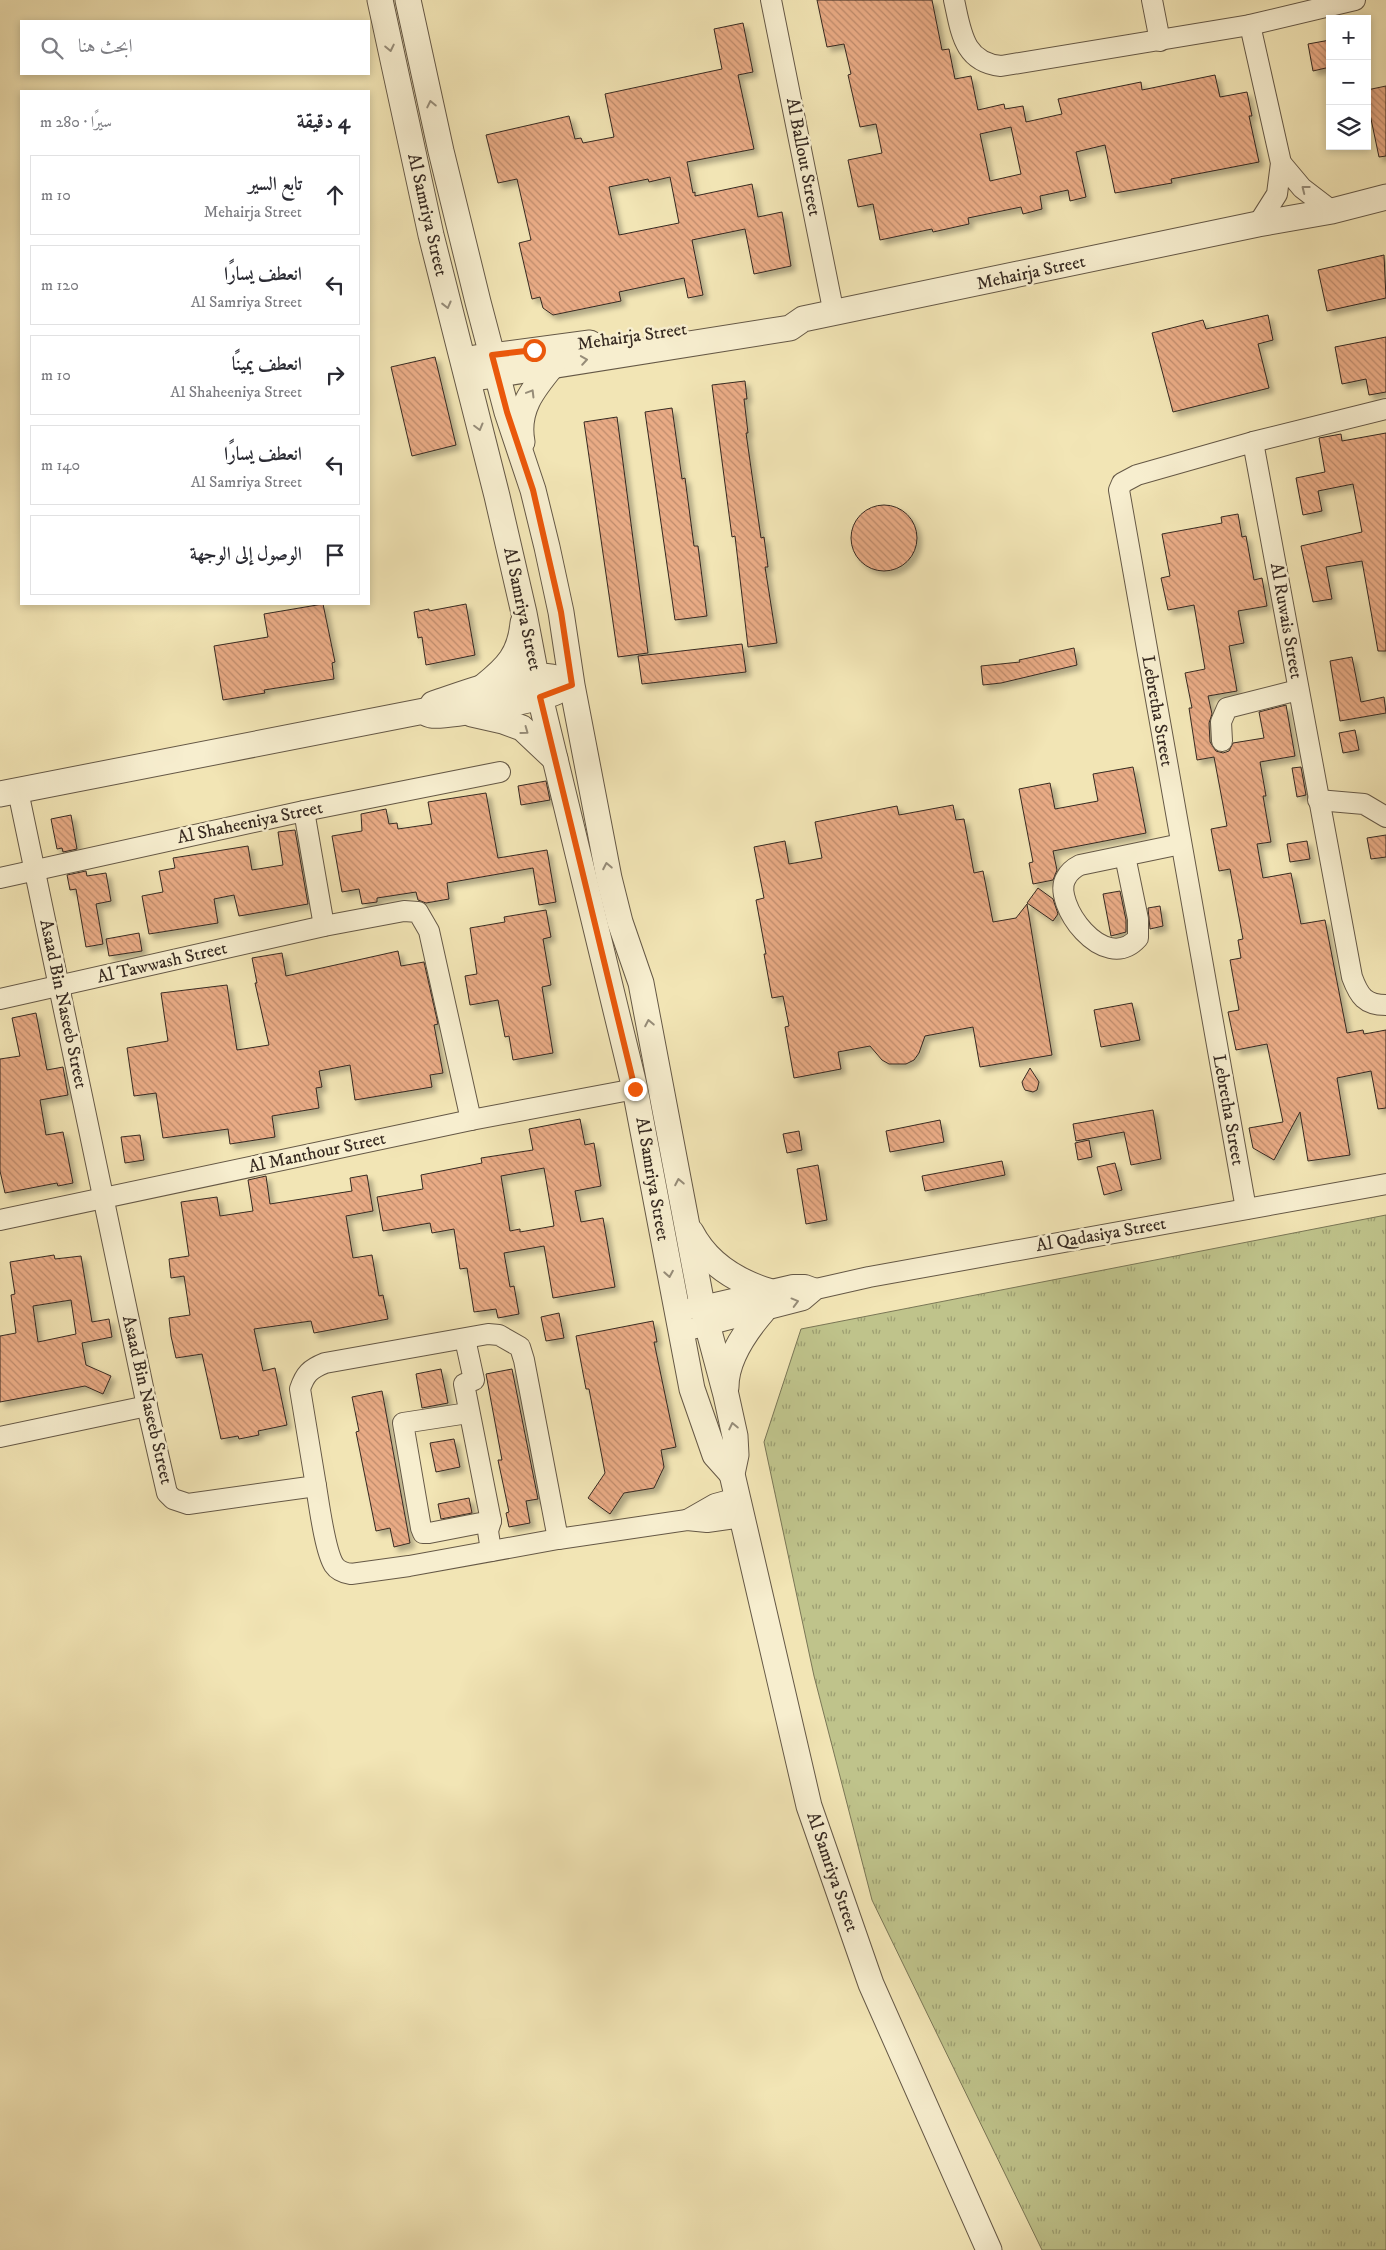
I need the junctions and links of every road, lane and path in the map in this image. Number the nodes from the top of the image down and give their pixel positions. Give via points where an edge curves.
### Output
1 (380, 0) edge
2 (408, 0) edge
3 (771, 0) edge
4 (954, 0) edge
5 (1152, 0) edge
6 (1355, 0) edge
7 (1250, 25) junction
8 (1160, 41) junction
9 (1281, 163) junction
10 (1386, 197) edge
11 (1332, 211) junction
12 (1258, 224) junction
13 (478, 302) junction
14 (834, 314) junction
15 (543, 358) junction
16 (494, 365) junction
17 (464, 370) junction
18 (1386, 409) edge
19 (1253, 442) junction
20 (533, 490) junction
21 (524, 613) junction
22 (572, 685) junction
23 (483, 687) junction
24 (538, 687) junction
25 (1298, 690) junction
26 (424, 712) junction
27 (462, 712) junction
28 (1222, 741) dead end
29 (555, 760) junction
30 (500, 772) dead end
31 (9, 792) edge
32 (1318, 800) junction
33 (304, 811) junction
34 (1386, 817) edge
35 (1181, 844) junction
36 (1125, 856) junction
37 (36, 870) junction
38 (0, 878) edge
39 (324, 926) junction
40 (60, 986) junction
41 (0, 1000) edge
42 (1386, 1005) edge
43 (635, 1089) junction
44 (471, 1120) junction
45 (1386, 1184) edge
46 (103, 1198) junction
47 (1246, 1209) junction
48 (0, 1220) edge
49 (687, 1224) junction
50 (766, 1301) junction
51 (705, 1315) junction
52 (678, 1322) junction
53 (465, 1339) junction
54 (726, 1395) junction
55 (146, 1406) junction
56 (468, 1413) junction
57 (0, 1437) edge
58 (732, 1474) junction
59 (316, 1486) junction
60 (740, 1508) junction
61 (491, 1521) junction
62 (558, 1539) junction
63 (491, 1551) junction
64 (989, 2250) edge

1 -> 17 street, Al Samriya Street via 430,235
13 -> 2 street, Al Samriya Street
3 - 14 street, Al Ballout Street
4 - 8 street via 961,35 969,50 989,64 1001,66
5 - 8 street
6 - 7 street
7 - 8 street
7 - 9 street
11 -> 9 street via 1302,188
9 - 12 street via 1277,194
10 - 11 street, Mehairja Street
11 - 12 street, Mehairja Street
12 - 14 street, Mehairja Street
13 - 15 street via 486,315 508,336
13 - 16 street, Al Samriya Street
14 - 15 street, Mehairja Street via 803,320 787,316
15 - 16 street, Mehairja Street
20 -> 15 street via 521,434 522,413
16 - 17 street, Mehairja Street
16 - 20 street, Al Samriya Street
17 -> 21 street, Al Samriya Street
18 - 19 street, Lebretha Street
19 - 25 street, Al Ruwais Street
19 - 35 street, Lebretha Street via 1137,475 1122,483 1119,490
20 - 22 street, Al Samriya Street via 561,612
21 - 23 street via 516,653 506,667
21 - 24 street, Al Samriya Street
22 - 24 street via 554,677
49 -> 22 street, Al Samriya Street via 645,1003 614,900
23 - 24 street
23 - 26 street via 432,704
24 - 27 street
24 - 29 street, Al Samriya Street
25 - 28 street via 1227,708 1221,722
25 - 32 street, Al Ruwais Street
26 - 27 street via 433,715
26 - 31 street
27 -> 29 street via 522,728
29 - 43 street, Al Samriya Street
30 - 33 street, Al Shaheeniya Street
31 - 37 street, Asaad Bin Naseeb Street
32 - 34 street via 1364,804
32 - 42 street, Al Ruwais Street via 1352,978 1356,990 1365,1000 1374,1005
33 - 37 street, Al Shaheeniya Street
33 - 39 street
35 - 36 street
35 - 47 street, Lebretha Street
36 - 36 street via 1080,865 1065,879 1063,894 1073,918 1100,946 1112,950 1132,945 1138,938 1138,919
37 - 38 street, Al Shaheeniya Street
37 - 40 street, Asaad Bin Naseeb Street
39 - 40 street, Al Tawwash Street
39 - 44 street, Al Tawwash Street via 404,910 418,912 431,941
40 - 41 street, Al Tawwash Street
40 - 46 street, Asaad Bin Naseeb Street
43 - 44 street, Al Manthour Street
43 -> 52 street, Al Samriya Street
44 - 46 street, Al Manthour Street
45 - 47 street, Al Qadasiya Street
46 - 48 street, Al Manthour Street
46 - 55 street, Asaad Bin Naseeb Street
47 - 50 street, Al Qadasiya Street via 869,1277 816,1289 803,1300
49 - 50 street via 714,1262
49 - 51 street, Al Samriya Street
50 - 51 street, Al Qadasiya Street
50 - 54 street via 736,1350 726,1379
51 - 52 street, Al Qadasiya Street
51 - 54 street, Al Samriya Street
52 - 58 street, Al Samriya Street via 692,1390 710,1445 720,1463
53 - 56 street via 474,1380 464,1384
53 - 59 street via 311,1369 300,1389
53 - 62 street via 499,1335 520,1347
58 -> 54 street, Al Samriya Street via 736,1446
55 - 57 street
55 - 59 street, Asaad Bin Naseeb Street via 164,1484 172,1499 198,1503
56 - 61 street
56 - 61 street via 403,1423 421,1528 423,1533 429,1533
58 - 60 street, Al Samriya Street
59 - 63 street via 330,1554 334,1566 341,1572 361,1573
60 - 62 street via 710,1506 687,1520
60 - 64 street, Al Samriya Street via 809,1806 871,1984
61 - 63 street via 488,1531
62 - 63 street

